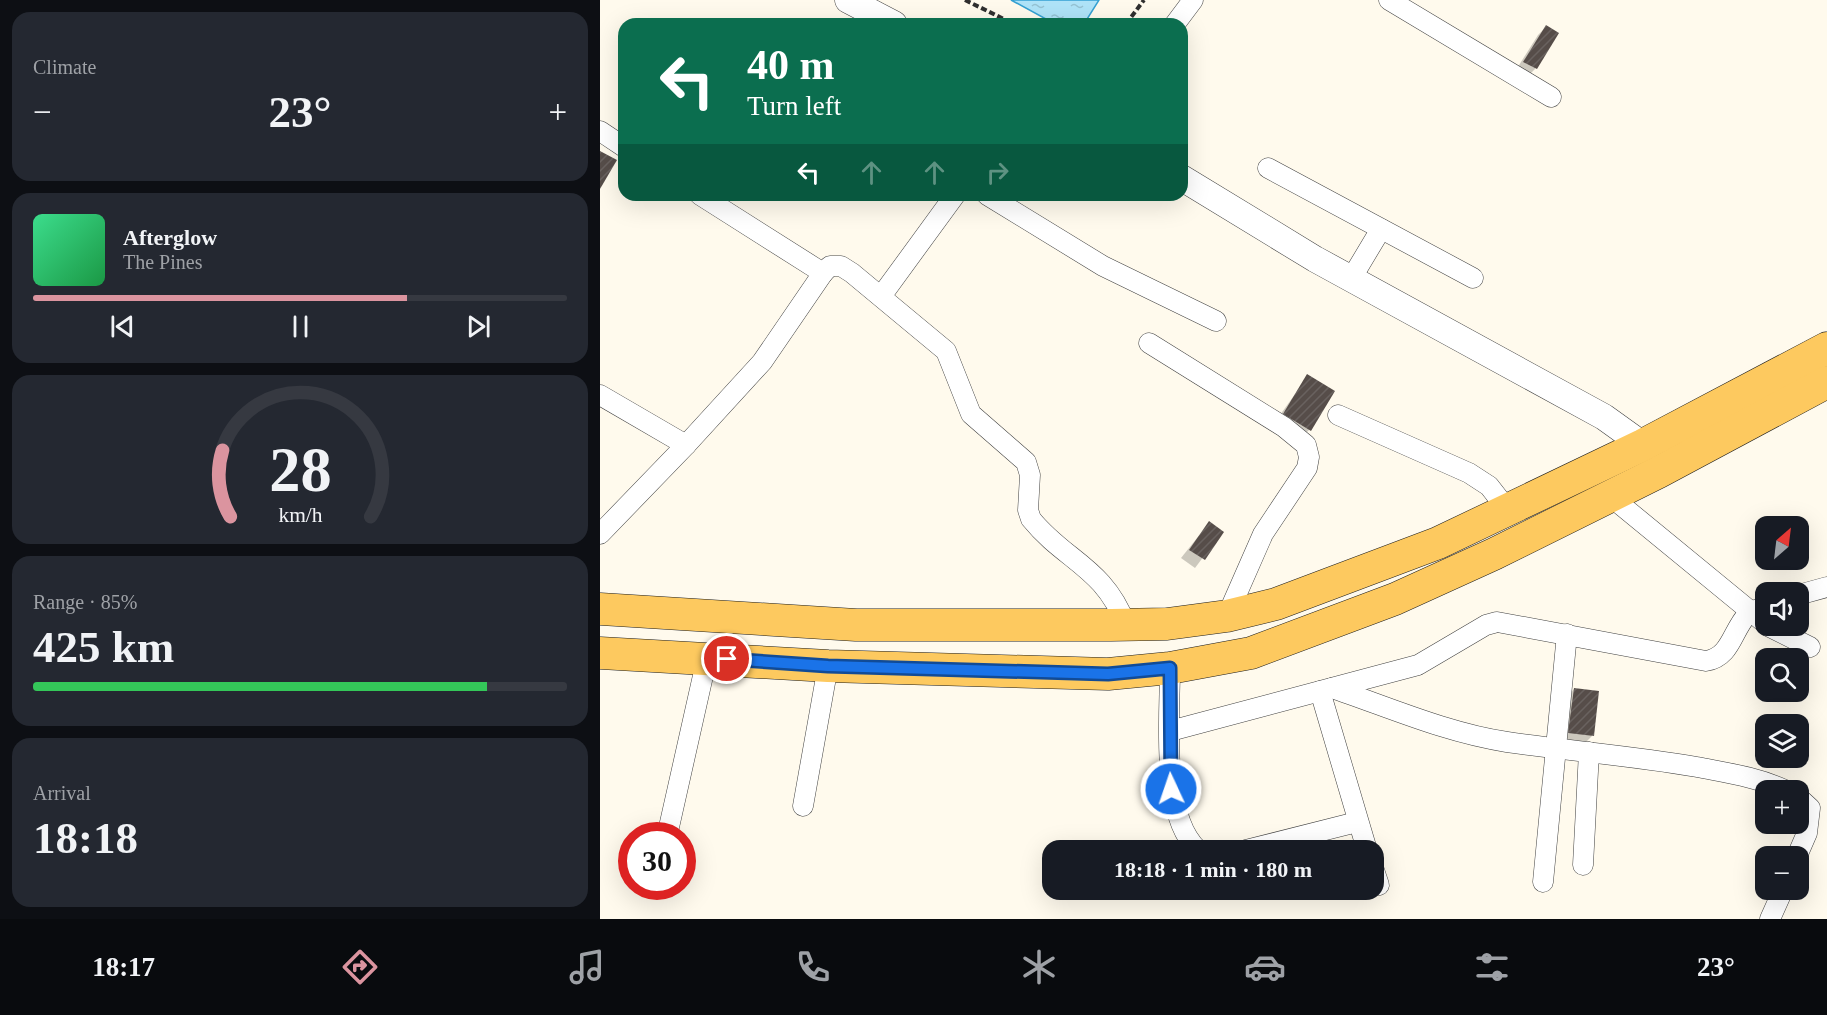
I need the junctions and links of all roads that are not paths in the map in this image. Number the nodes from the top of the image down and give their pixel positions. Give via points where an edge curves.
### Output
1 (848, 0) edge
2 (1193, 0) edge
3 (1399, 3) edge
4 (882, 18) edge
5 (1180, 18) edge
6 (1551, 97) dead end
7 (600, 131) edge
8 (618, 143) edge
9 (1268, 168) dead end
10 (1188, 182) edge
11 (709, 201) edge
12 (951, 201) edge
13 (997, 201) edge
14 (1381, 229) junction
15 (823, 273) junction
16 (1473, 278) dead end
17 (1351, 279) junction
18 (882, 295) junction
19 (1216, 321) dead end
20 (1149, 343) dead end
21 (1827, 348) edge
22 (1827, 382) edge
23 (600, 395) edge
24 (1338, 416) dead end
25 (1643, 445) junction
26 (686, 446) junction
27 (1659, 472) junction
28 (1610, 496) junction
29 (1507, 509) junction
30 (600, 534) edge
31 (1827, 587) edge
32 (1809, 592) edge
33 (1755, 608) edge
34 (600, 609) edge
35 (1755, 613) edge
36 (1227, 616) junction
37 (1111, 625) junction
38 (1567, 634) junction
39 (1788, 636) edge
40 (1810, 647) dead end
41 (600, 653) edge
42 (706, 658) junction
43 (828, 666) junction
44 (1170, 668) junction
45 (1326, 690) junction
46 (1170, 731) junction
47 (1556, 747) junction
48 (1588, 752) junction
49 (1760, 780) edge
50 (803, 806) dead end
51 (1809, 807) edge
52 (670, 822) edge
53 (1357, 822) junction
54 (1809, 824) edge
55 (1190, 840) edge
56 (1286, 840) edge
57 (1363, 840) edge
58 (1583, 865) dead end
59 (1543, 882) dead end
60 (1778, 900) edge
61 (1770, 919) edge

1 - 4 street
2 - 5 street
3 - 6 street
7 - 8 street
9 - 14 street
10 - 17 street
11 - 15 street
12 - 18 street
13 - 19 street via 1103,266
14 - 16 street
14 - 17 street
15 - 18 street via 831,266 841,266
15 - 26 street via 762,362
17 - 25 street via 1604,417
18 - 37 street via 946,351 971,414 1026,462 1031,519 1112,594 1126,625
20 - 36 street via 1306,445 1307,468 1263,534
21 - 25 main road
22 - 27 main road
23 - 26 street
24 - 29 street via 1469,473 1489,486
25 - 27 main road
25 - 29 main road
26 - 30 street
27 - 28 main road
28 - 33 street
28 - 44 main road via 1384,603 1251,652
29 - 36 main road via 1372,570 1276,604
31 - 32 street
34 - 37 main road via 856,625
35 - 38 street via 1724,654 1706,661
36 - 37 main road via 1167,624
38 - 45 street via 1497,622 1418,666
38 - 47 street
39 - 40 street
41 - 42 main road
42 - 43 main road
42 - 52 street
43 - 44 main road via 1108,674
43 - 50 street
44 - 46 street
45 - 46 street
45 - 47 street via 1464,733
45 - 53 street
46 - 55 street via 1171,789
47 - 48 street
47 - 59 street
48 - 49 street
48 - 58 street
51 - 54 street
53 - 56 street
53 - 57 street
60 - 61 street

